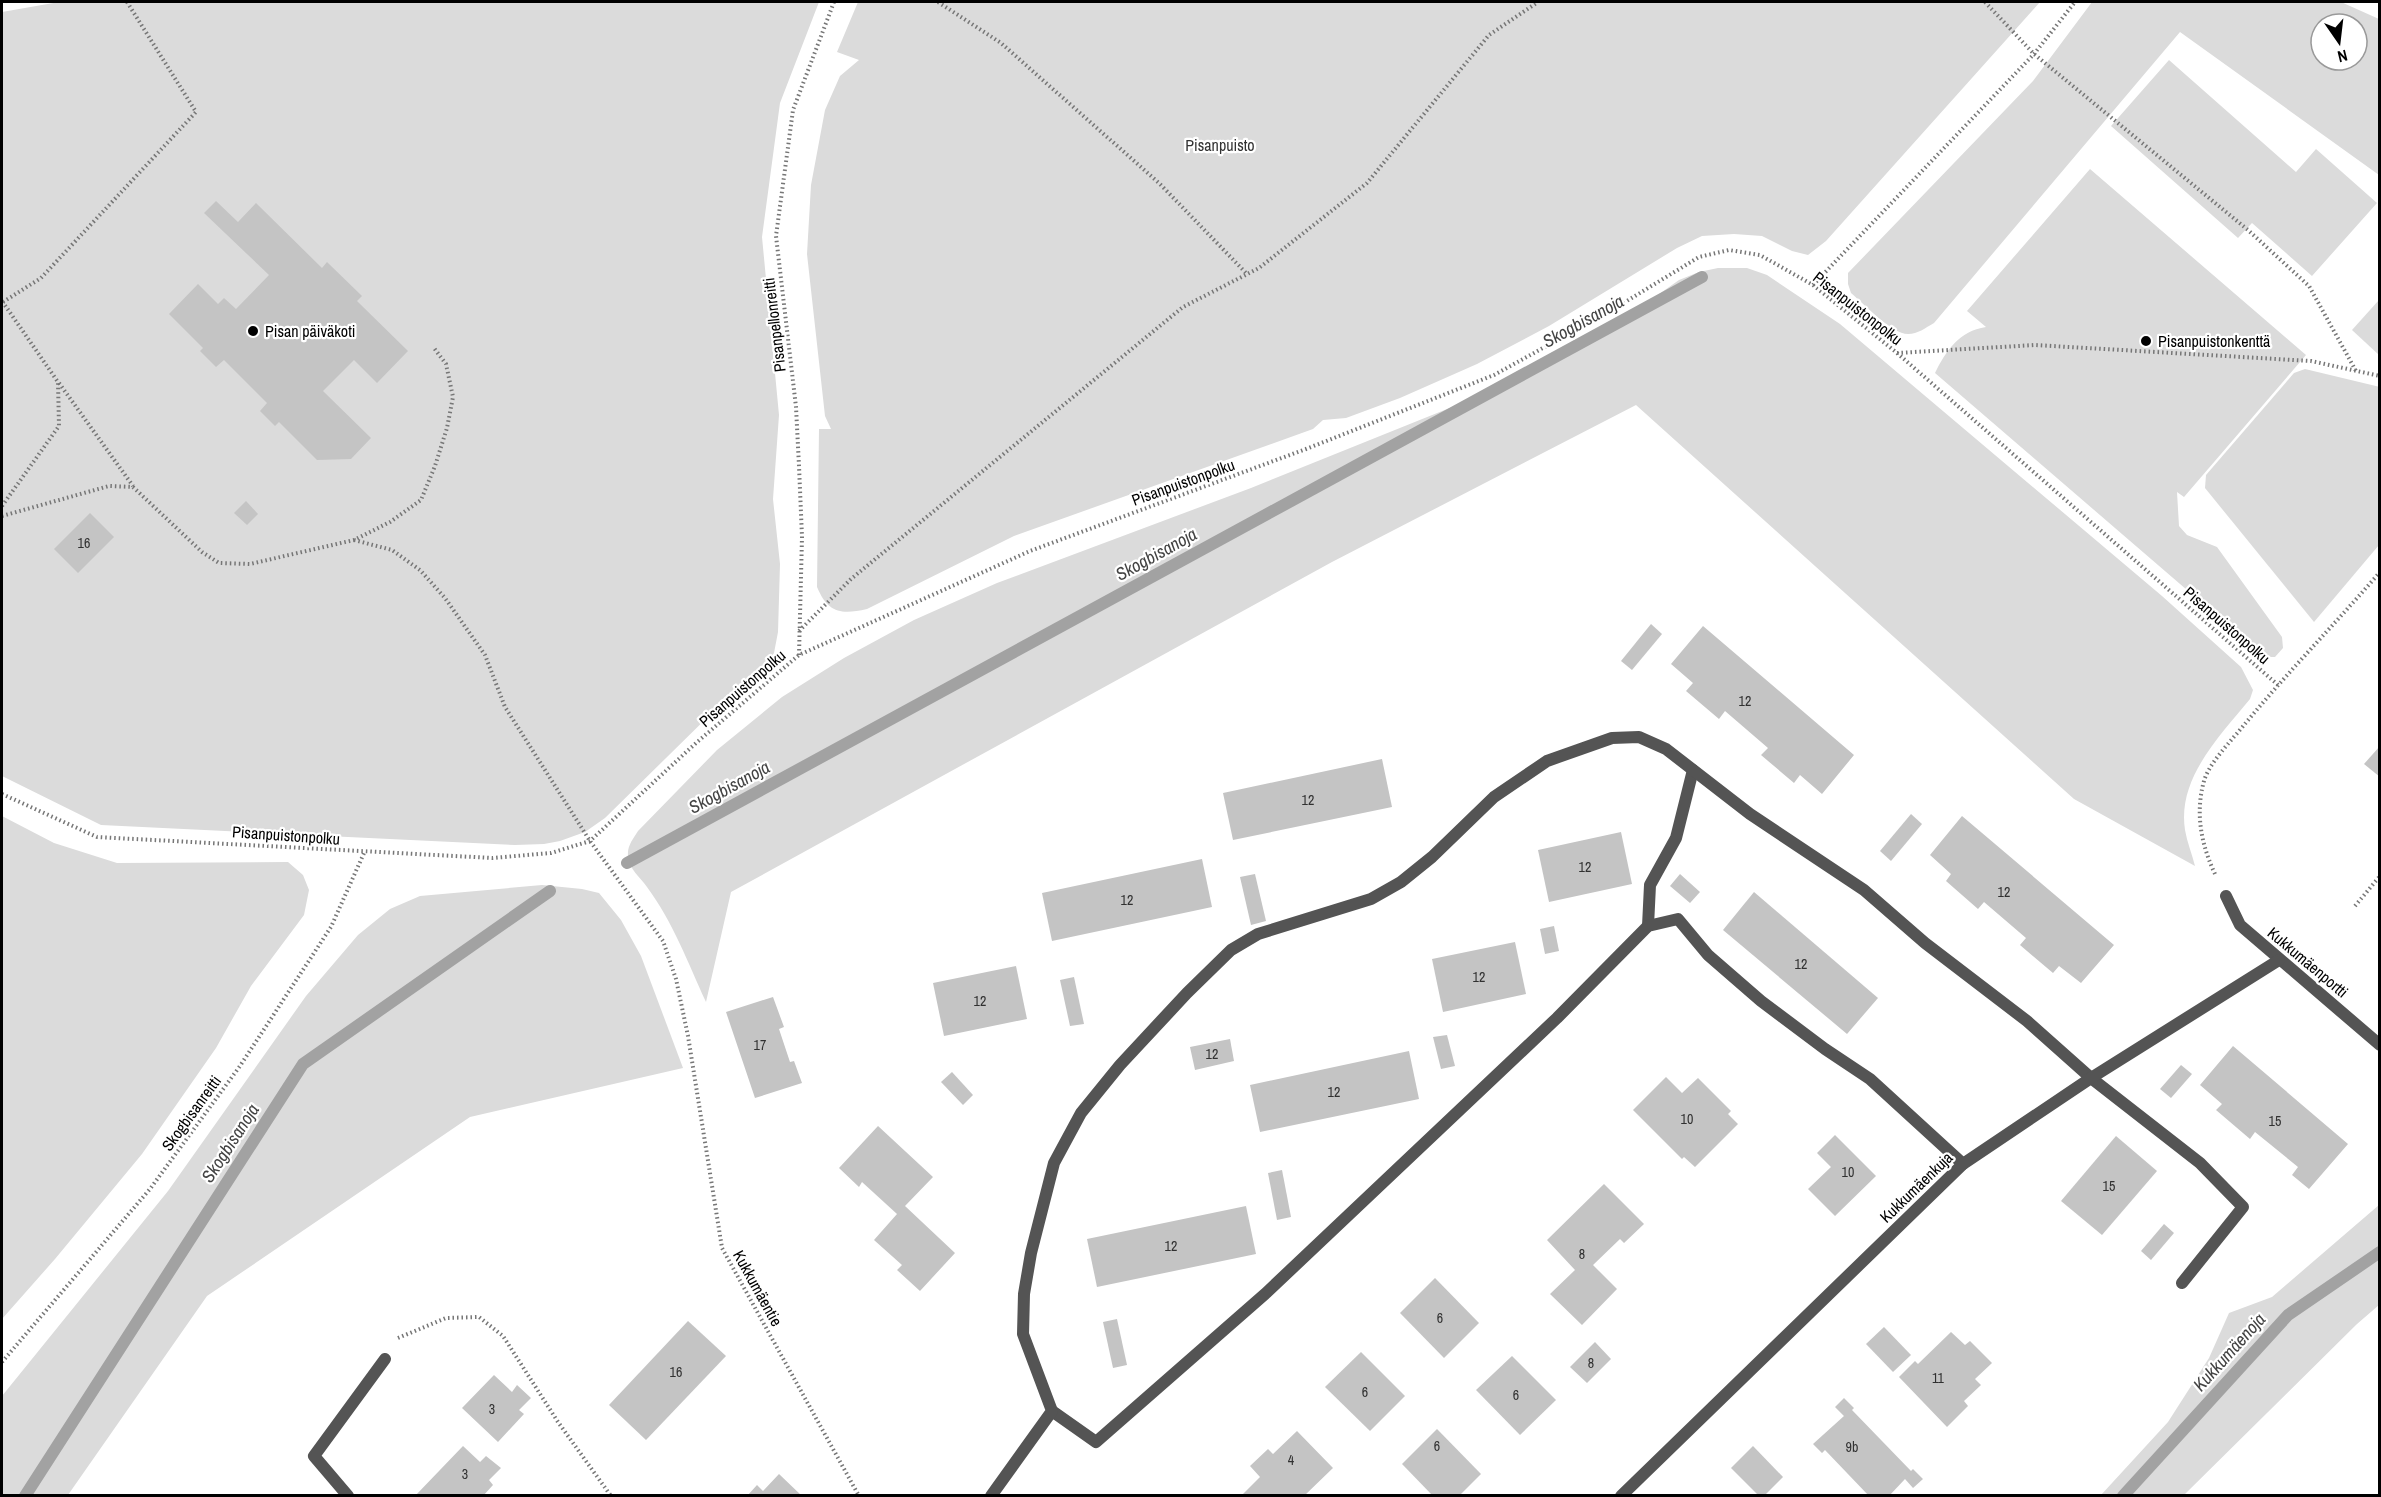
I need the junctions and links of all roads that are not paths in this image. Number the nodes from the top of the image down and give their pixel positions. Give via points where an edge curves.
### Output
1 (1693, 770) junction
2 (2226, 896) road end
3 (1648, 926) junction
4 (2279, 960) junction
5 (2379, 1045) edge
6 (2091, 1078) junction
7 (1963, 1164) junction
8 (2182, 1283) dead end
9 (385, 1359) road end
10 (1052, 1411) junction
11 (348, 1496) edge
12 (991, 1496) edge
13 (1621, 1496) edge

1 - 3 street via 1676,838 1650,885
1 - 6 street via 1750,814 1864,890 1925,943 2027,1021
1 - 10 street via 1666,749 1639,737 1612,738 1547,761 1494,797 1401,882 1371,899 1258,934 1231,950 1187,993 1081,1113 1054,1164 1030,1253 1023,1334
2 - 4 street, Kukkumäenportti via 2240,925
3 - 7 street via 1678,919 1708,955 1761,1001 1870,1079
3 - 10 street via 1557,1018 1264,1294 1096,1442
4 - 5 street, Kukkumäenportti
4 - 6 street, Kukkumäenkuja
6 - 7 street, Kukkumäenkuja
6 - 8 street via 2200,1163 2243,1206
7 - 13 street, Kukkumäenkuja
9 - 11 street via 314,1456
10 - 12 street

